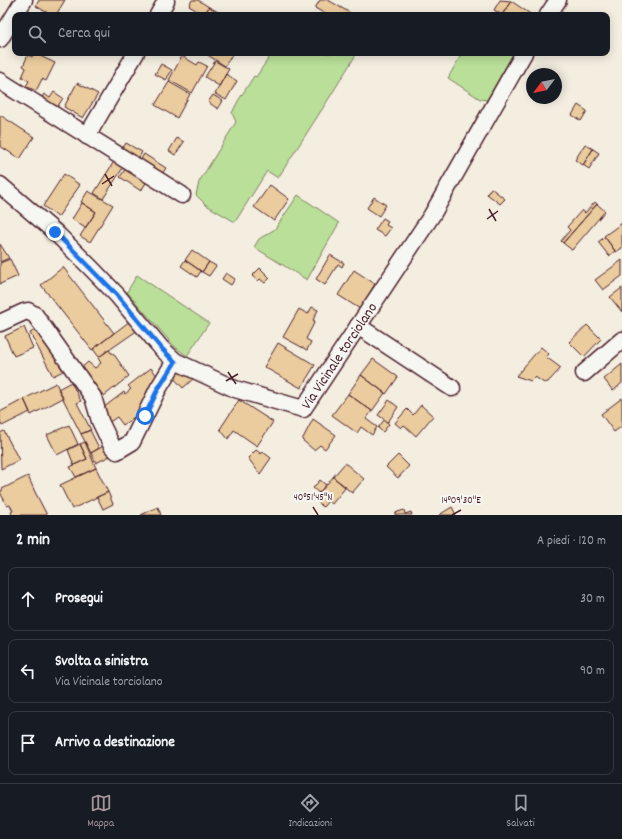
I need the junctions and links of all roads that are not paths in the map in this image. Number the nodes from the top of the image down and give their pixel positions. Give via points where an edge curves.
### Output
1 (24, 0) edge
2 (558, 0) edge
3 (166, 1) dead end
4 (16, 12) edge
5 (160, 12) edge
6 (550, 12) edge
7 (12, 19) edge
8 (0, 38) edge
9 (134, 56) edge
10 (522, 56) edge
11 (0, 81) edge
12 (88, 136) junction
13 (0, 186) edge
14 (182, 196) dead end
15 (0, 323) edge
16 (358, 326) junction
17 (622, 340) edge
18 (175, 362) junction
19 (584, 373) dead end
20 (452, 388) dead end

1 - 4 street
2 - 6 street
3 - 5 street
7 - 8 street
9 - 12 street
10 - 16 street, Via Vicinale torciolano via 432,215
11 - 12 street
12 - 14 street
13 - 18 street, Via Vicinale torciolano via 55,232 81,258
15 - 18 street via 24,312 35,315 93,397 100,421 112,446 118,451 132,442 158,389
16 - 18 street, Via Vicinale torciolano via 303,410 235,389
16 - 20 street
17 - 19 street

